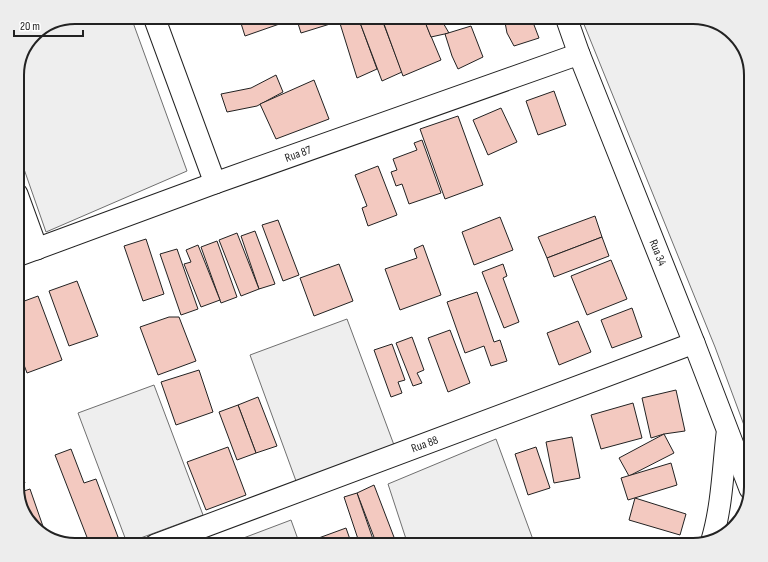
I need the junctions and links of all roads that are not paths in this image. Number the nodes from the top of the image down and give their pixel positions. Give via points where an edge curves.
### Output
1 (157, 24) edge
2 (568, 24) edge
3 (579, 54) junction
4 (215, 184) junction
5 (24, 213) edge
6 (37, 249) junction
7 (24, 254) edge
8 (694, 343) junction
9 (727, 430) junction
10 (744, 474) edge
11 (714, 533) edge
12 (174, 538) edge

1 - 4 street
2 - 3 street, Rua 34
3 - 4 street, Rua 87
3 - 8 street, Rua 34
4 - 6 street, Rua 87
5 - 6 street
6 - 7 street, Rua 87
8 - 9 street, Rua 34
8 - 12 street, Rua 88
9 - 10 street, Rua 34
9 - 11 street via 722,490

